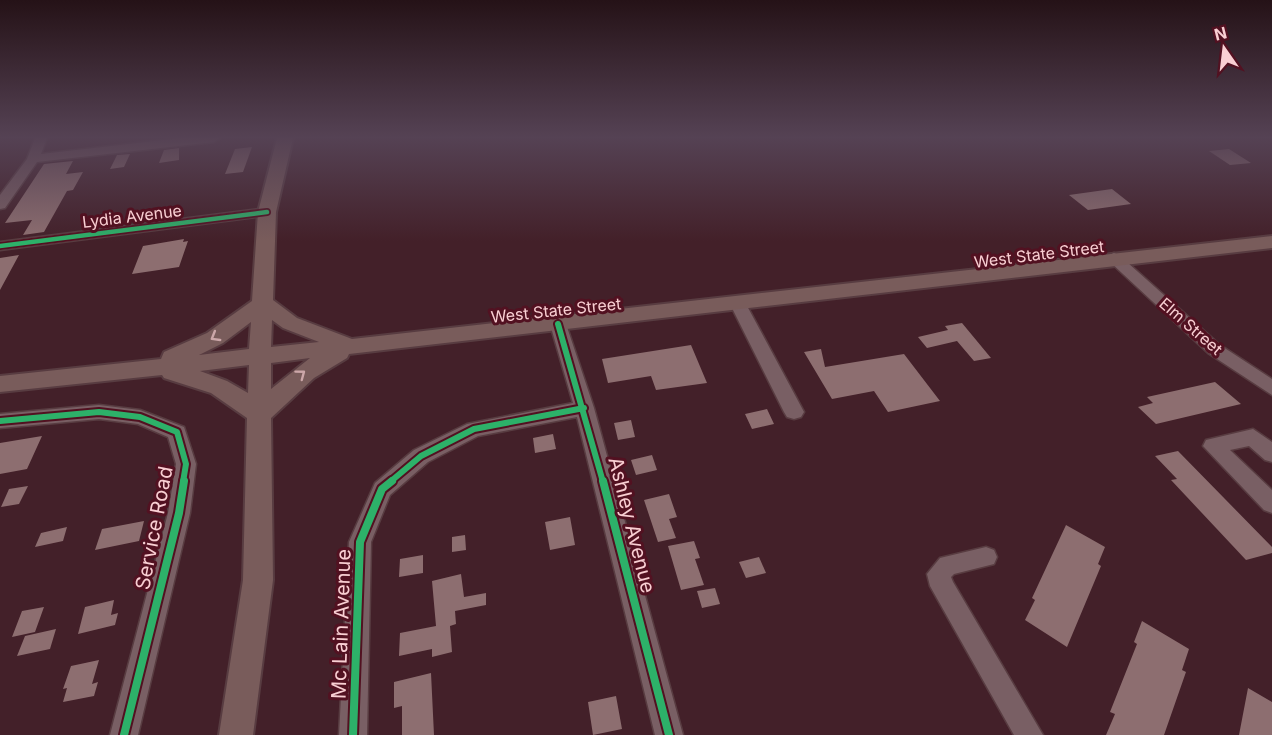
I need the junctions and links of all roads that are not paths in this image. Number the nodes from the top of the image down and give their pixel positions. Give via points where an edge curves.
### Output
1 (23, 172) edge
2 (277, 172) edge
3 (0, 205) edge
4 (267, 212) junction
5 (1272, 242) edge
6 (0, 246) edge
7 (1114, 258) junction
8 (263, 303) junction
9 (738, 304) junction
10 (558, 324) junction
11 (354, 346) junction
12 (260, 356) junction
13 (151, 367) junction
14 (0, 384) edge
15 (1272, 388) edge
16 (584, 408) junction
17 (794, 412) dead end
18 (260, 415) junction
19 (0, 422) edge
20 (1272, 454) edge
21 (1272, 504) edge
22 (986, 557) dead end
23 (124, 735) edge
24 (236, 735) edge
25 (353, 735) edge
26 (669, 735) edge
27 (1029, 735) edge

1 - 3 street
2 - 4 main road
4 - 6 street, Lydia Avenue
4 - 8 main road
5 - 7 main road, West State Street
7 - 9 main road, West State Street
7 - 15 street, Elm Street via 1214,349
8 - 11 main road via 290,323
8 - 12 main road
8 -> 13 main road via 215,338
9 - 10 main road, West State Street
9 - 17 street
10 - 11 main road, West State Street
10 - 16 street, Ashley Avenue
11 - 12 main road, West State Street
18 -> 11 main road via 314,364
12 - 13 main road, West State Street
12 - 18 main road
13 - 14 main road, West State Street
13 - 18 main road via 225,387
16 - 25 street, Mc Lain Avenue via 474,429 421,456 382,489 360,542
16 - 26 street, Ashley Avenue
18 - 24 main road via 258,580
19 - 23 street, Service Road via 99,412 140,417 177,432 186,465 178,513
20 - 21 street via 1253,437 1213,446
22 - 27 street via 948,565 939,574 942,586

